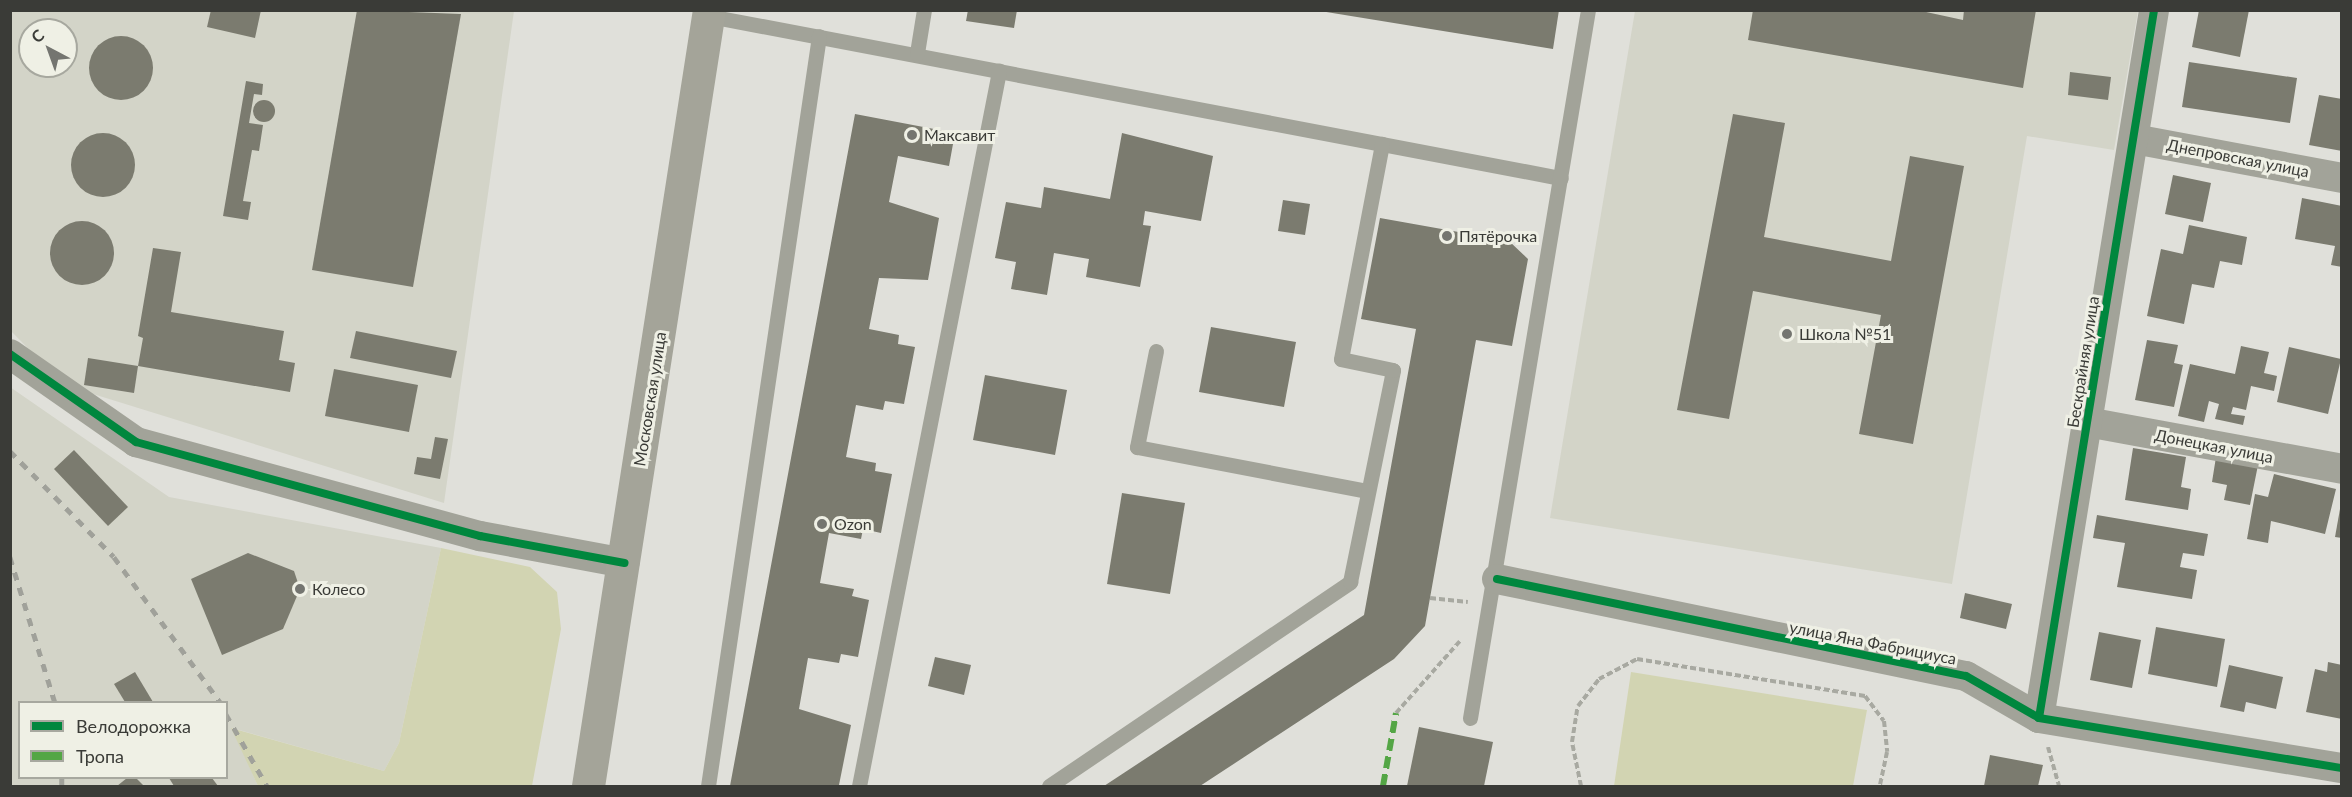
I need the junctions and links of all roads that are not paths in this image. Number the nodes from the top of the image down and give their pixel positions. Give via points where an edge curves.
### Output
1 (924, 10) edge
2 (1588, 10) edge
3 (2154, 10) edge
4 (709, 13) edge
5 (819, 36) junction
6 (917, 53) junction
7 (999, 71) junction
8 (2134, 139) junction
9 (1382, 144) junction
10 (1561, 178) junction
11 (2342, 178) edge
12 (1156, 351) dead end
13 (10, 354) edge
14 (2087, 422) junction
15 (2342, 469) edge
16 (1368, 491) junction
17 (624, 563) junction
18 (1495, 592) junction
19 (1470, 718) dead end
20 (2039, 718) junction
21 (2342, 768) edge
22 (588, 786) edge
23 (708, 786) edge
24 (860, 786) edge
25 (1049, 786) edge

1 - 6 lane
2 - 10 lane
3 - 8 street, Бескрайняя улица
4 - 5 lane
4 - 17 main road, Московская улица
5 - 6 lane
5 - 23 lane
6 - 7 lane
7 - 9 lane
7 - 24 lane
8 - 11 street, Днепровская улица
8 - 14 street, Бескрайняя улица
9 - 10 lane
9 - 16 lane via 1341,359 1393,370
10 - 18 lane
12 - 16 lane via 1137,447
13 - 17 street via 136,442 480,537
14 - 15 street, Донецкая улица
14 - 20 street, Бескрайняя улица
16 - 25 lane via 1350,582
17 - 22 main road, Московская улица
18 - 19 lane
18 - 20 street, улица Яна Фабрициуса via 1966,676
20 - 21 street, улица Яна Фабрициуса

